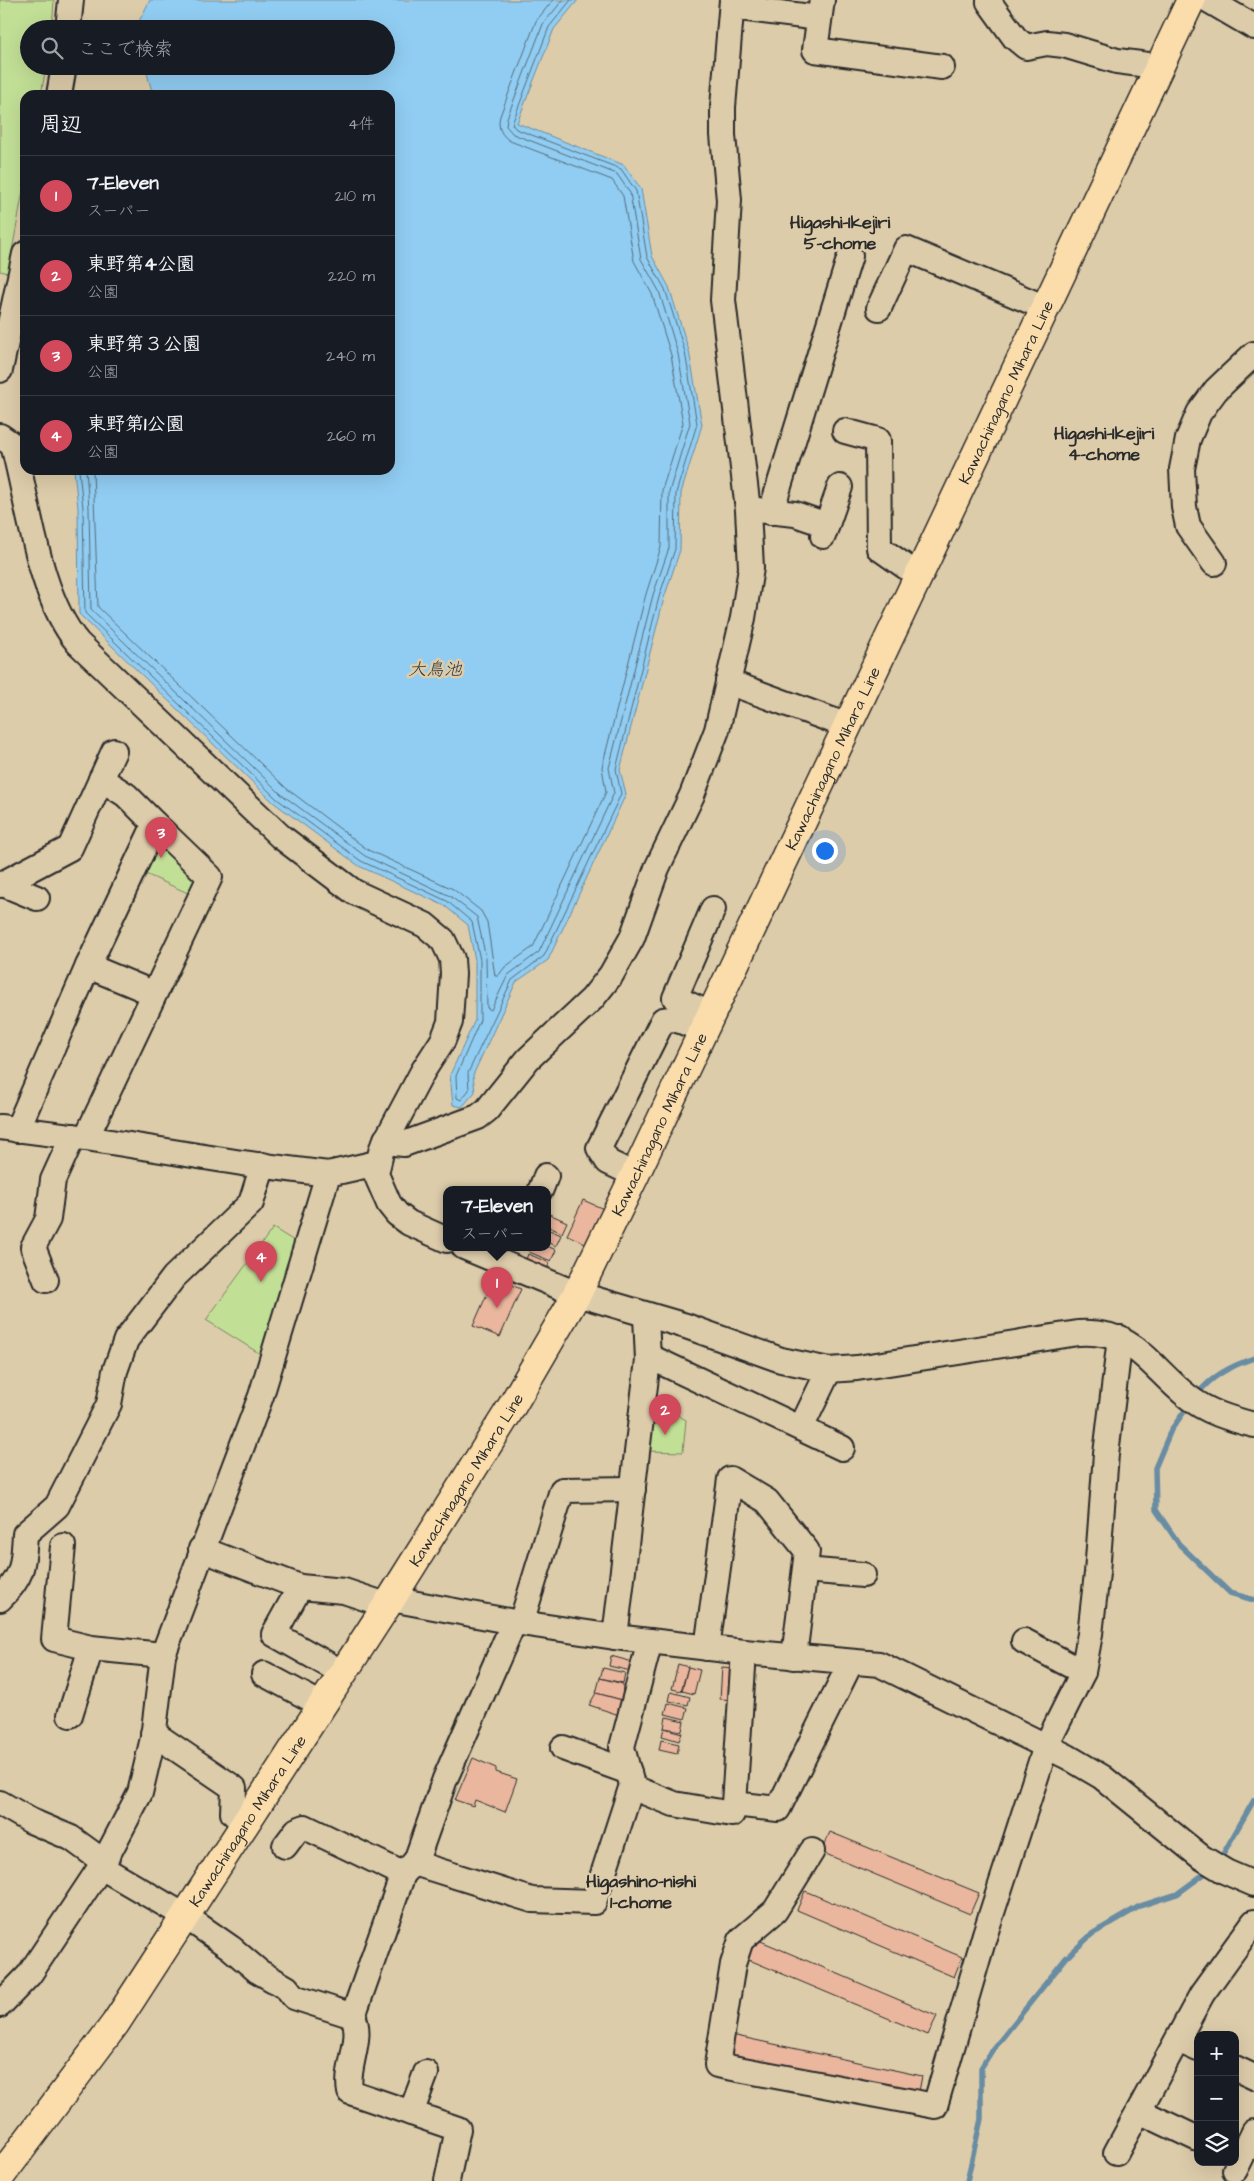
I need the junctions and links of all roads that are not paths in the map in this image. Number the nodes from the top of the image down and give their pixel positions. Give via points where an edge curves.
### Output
1 (71, 0) edge
2 (990, 0) edge
3 (1191, 0) edge
4 (1208, 0) edge
5 (732, 3) edge
6 (821, 9) edge
7 (69, 20) edge
8 (1254, 27) edge
9 (942, 67) dead end
10 (1156, 73) junction
11 (62, 75) edge
12 (60, 90) edge
13 (850, 256) dead end
14 (20, 270) edge
15 (879, 308) dead end
16 (1046, 308) junction
17 (6, 314) edge
18 (1254, 354) edge
19 (0, 370) edge
20 (845, 431) dead end
21 (0, 436) edge
22 (20, 472) edge
23 (21, 475) edge
24 (840, 487) dead end
25 (748, 510) junction
26 (771, 512) junction
27 (1214, 564) dead end
28 (919, 576) junction
29 (728, 682) junction
30 (848, 726) junction
31 (114, 751) dead end
32 (101, 779) junction
33 (155, 824) junction
34 (1, 885) edge
35 (37, 898) dead end
36 (714, 909) dead end
37 (88, 966) junction
38 (153, 994) junction
39 (707, 1023) junction
40 (9, 1128) edge
41 (80, 1137) junction
42 (386, 1139) junction
43 (377, 1163) junction
44 (263, 1165) junction
45 (328, 1174) junction
46 (635, 1175) junction
47 (443, 1238) edge
48 (487, 1251) edge
49 (515, 1256) edge
50 (46, 1280) dead end
51 (577, 1294) junction
52 (646, 1316) junction
53 (1120, 1338) junction
54 (648, 1356) junction
55 (829, 1370) junction
56 (1254, 1425) edge
57 (801, 1428) junction
58 (842, 1448) dead end
59 (633, 1489) junction
60 (63, 1546) dead end
61 (201, 1549) junction
62 (805, 1570) junction
63 (864, 1575) dead end
64 (300, 1587) junction
65 (0, 1599) edge
66 (389, 1602) junction
67 (517, 1622) junction
68 (615, 1637) junction
69 (650, 1641) junction
70 (1024, 1641) dead end
71 (92, 1648) junction
72 (707, 1648) junction
73 (744, 1652) junction
74 (163, 1655) junction
75 (794, 1657) junction
76 (851, 1662) junction
77 (1083, 1672) junction
78 (343, 1673) junction
79 (264, 1674) dead end
80 (322, 1705) junction
81 (70, 1715) dead end
82 (153, 1733) junction
83 (1046, 1746) junction
84 (563, 1748) dead end
85 (631, 1778) junction
86 (0, 1803) edge
87 (732, 1814) dead end
88 (245, 1825) junction
89 (285, 1846) dead end
90 (812, 1851) dead end
91 (103, 1864) junction
92 (409, 1869) junction
93 (1254, 1884) edge
94 (185, 1916) junction
95 (1254, 1922) edge
96 (0, 2005) edge
97 (353, 2016) junction
98 (1188, 2044) edge
99 (1239, 2070) edge
100 (426, 2073) dead end
101 (1254, 2077) edge
102 (1139, 2111) junction
103 (411, 2113) junction
104 (1254, 2132) edge
105 (1194, 2137) edge
106 (1116, 2153) dead end
107 (1239, 2158) edge
108 (0, 2177) edge
109 (447, 2181) edge

1 - 7 street
2 - 10 street via 1015,38 1026,47 1047,42 1064,45 1148,65
3 - 10 main road, Kawachinagano Mihara Line
4 - 8 street
5 - 6 street
5 - 25 street via 723,107 729,208 723,300
6 - 9 street via 815,50
10 - 16 main road, Kawachinagano Mihara Line
11 - 12 street
13 - 26 street
14 - 17 street
15 - 16 street via 906,249
16 - 28 main road, Kawachinagano Mihara Line
17 - 19 street
18 - 27 street via 1216,390 1199,413 1188,439 1182,469 1188,526
20 - 28 street via 878,440 878,548
21 - 22 street via 13,445
23 - 42 street via 53,599 66,629 280,836 354,892 430,928 448,948 453,974 452,1011 447,1032
24 - 26 street via 825,530 795,514
25 - 26 street
25 - 29 street via 751,568
28 - 30 main road, Kawachinagano Mihara Line
29 - 30 street
29 - 42 street via 717,730 692,795 657,868 632,938 611,975 592,999 528,1059 478,1117 404,1144
30 - 39 main road, Kawachinagano Mihara Line
31 - 32 street
32 - 33 street via 126,795
32 - 34 street via 70,848
33 - 37 street
33 - 38 street via 210,877
34 - 35 street
36 - 39 street via 675,998
37 - 38 street
37 - 40 street
38 - 41 street
39 - 46 main road, Kawachinagano Mihara Line
39 - 46 street via 672,1018 663,1020 599,1148 608,1162
40 - 41 street
41 - 44 street
41 - 50 street via 53,1180 48,1219 52,1230 33,1247
42 - 43 street
43 - 45 street
43 - 47 street via 376,1174 397,1214
44 - 45 street
44 - 65 street via 250,1202 174,1277 126,1340 109,1404 56,1506 25,1534 23,1569
45 - 61 street via 261,1396
46 - 51 main road, Kawachinagano Mihara Line
48 - 49 street
49 - 51 street
51 - 52 street
51 - 66 main road, Kawachinagano Mihara Line via 509,1412
52 - 54 street
52 - 55 street via 686,1326 781,1360
53 - 55 street via 1096,1332 1078,1333
53 - 56 street via 1147,1357 1187,1397 1221,1416
53 - 77 street via 1091,1625
54 - 57 street
54 - 59 street
55 - 57 street
57 - 58 street
59 - 67 street via 562,1490
59 - 68 street
60 - 71 street via 54,1639
61 - 64 street
61 - 74 street
62 - 63 street
62 - 72 street via 807,1551 766,1501 730,1480
62 - 75 street
64 - 66 street via 344,1591
64 - 78 street via 274,1634
66 - 67 street
66 - 78 main road, Kawachinagano Mihara Line
67 - 68 street
67 - 92 street via 444,1778
68 - 69 street
69 - 72 street
69 - 85 street via 622,1747
70 - 77 street
71 - 74 street
71 - 81 street
72 - 73 street
73 - 75 street
73 - 76 street via 734,1804 778,1809
74 - 82 street
75 - 76 street
76 - 83 street via 880,1664
77 - 83 street
78 - 80 main road, Kawachinagano Mihara Line
79 - 80 street
80 - 88 main road, Kawachinagano Mihara Line
82 - 88 street via 234,1788 232,1813
82 - 91 street via 140,1793
83 - 90 street via 985,1934 935,2106 717,2065 733,1964 741,1940 775,1911
83 - 93 street via 1102,1777 1201,1857
84 - 85 street
85 - 87 street via 639,1790 674,1804
85 - 92 street via 594,1902 532,1900
86 - 91 street via 71,1838
88 - 94 main road, Kawachinagano Mihara Line
89 - 92 street via 297,1830 305,1827
91 - 94 street
91 - 96 street via 29,1975
92 - 97 street
94 - 97 street via 258,1971 287,1988 294,1997
94 - 108 main road, Kawachinagano Mihara Line via 115,2024
95 - 98 street via 1202,1994
97 - 103 street via 358,2025 347,2081 350,2092
98 - 102 street
99 - 101 street
100 - 103 street
102 - 105 street
102 - 106 street
103 - 109 street via 458,2130
104 - 107 street

